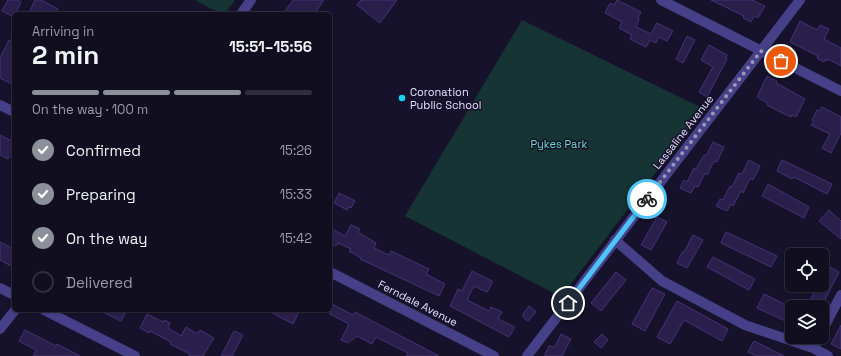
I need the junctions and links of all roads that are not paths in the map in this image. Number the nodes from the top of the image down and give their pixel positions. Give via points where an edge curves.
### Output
1 (251, 0) edge
2 (661, 0) edge
3 (800, 0) edge
4 (242, 12) edge
5 (761, 51) junction
6 (841, 91) edge
7 (0, 104) edge
8 (12, 111) edge
9 (615, 240) junction
10 (332, 273) edge
11 (0, 288) edge
12 (12, 294) edge
13 (841, 295) edge
14 (13, 312) edge
15 (48, 312) edge
16 (829, 318) edge
17 (0, 329) edge
18 (815, 344) edge
19 (813, 348) junction
20 (135, 356) edge
21 (494, 356) edge
22 (527, 356) edge
23 (828, 356) edge

1 - 4 street
2 - 5 street
3 - 5 street, Lassaline Avenue
5 - 6 street
5 - 9 street, Lassaline Avenue
7 - 8 street
9 - 19 street via 662,281 745,325
9 - 22 street, Lassaline Avenue
10 - 21 street, Ferndale Avenue
11 - 12 street
13 - 16 street
14 - 17 street
15 - 20 street
18 - 19 street
19 - 23 street

